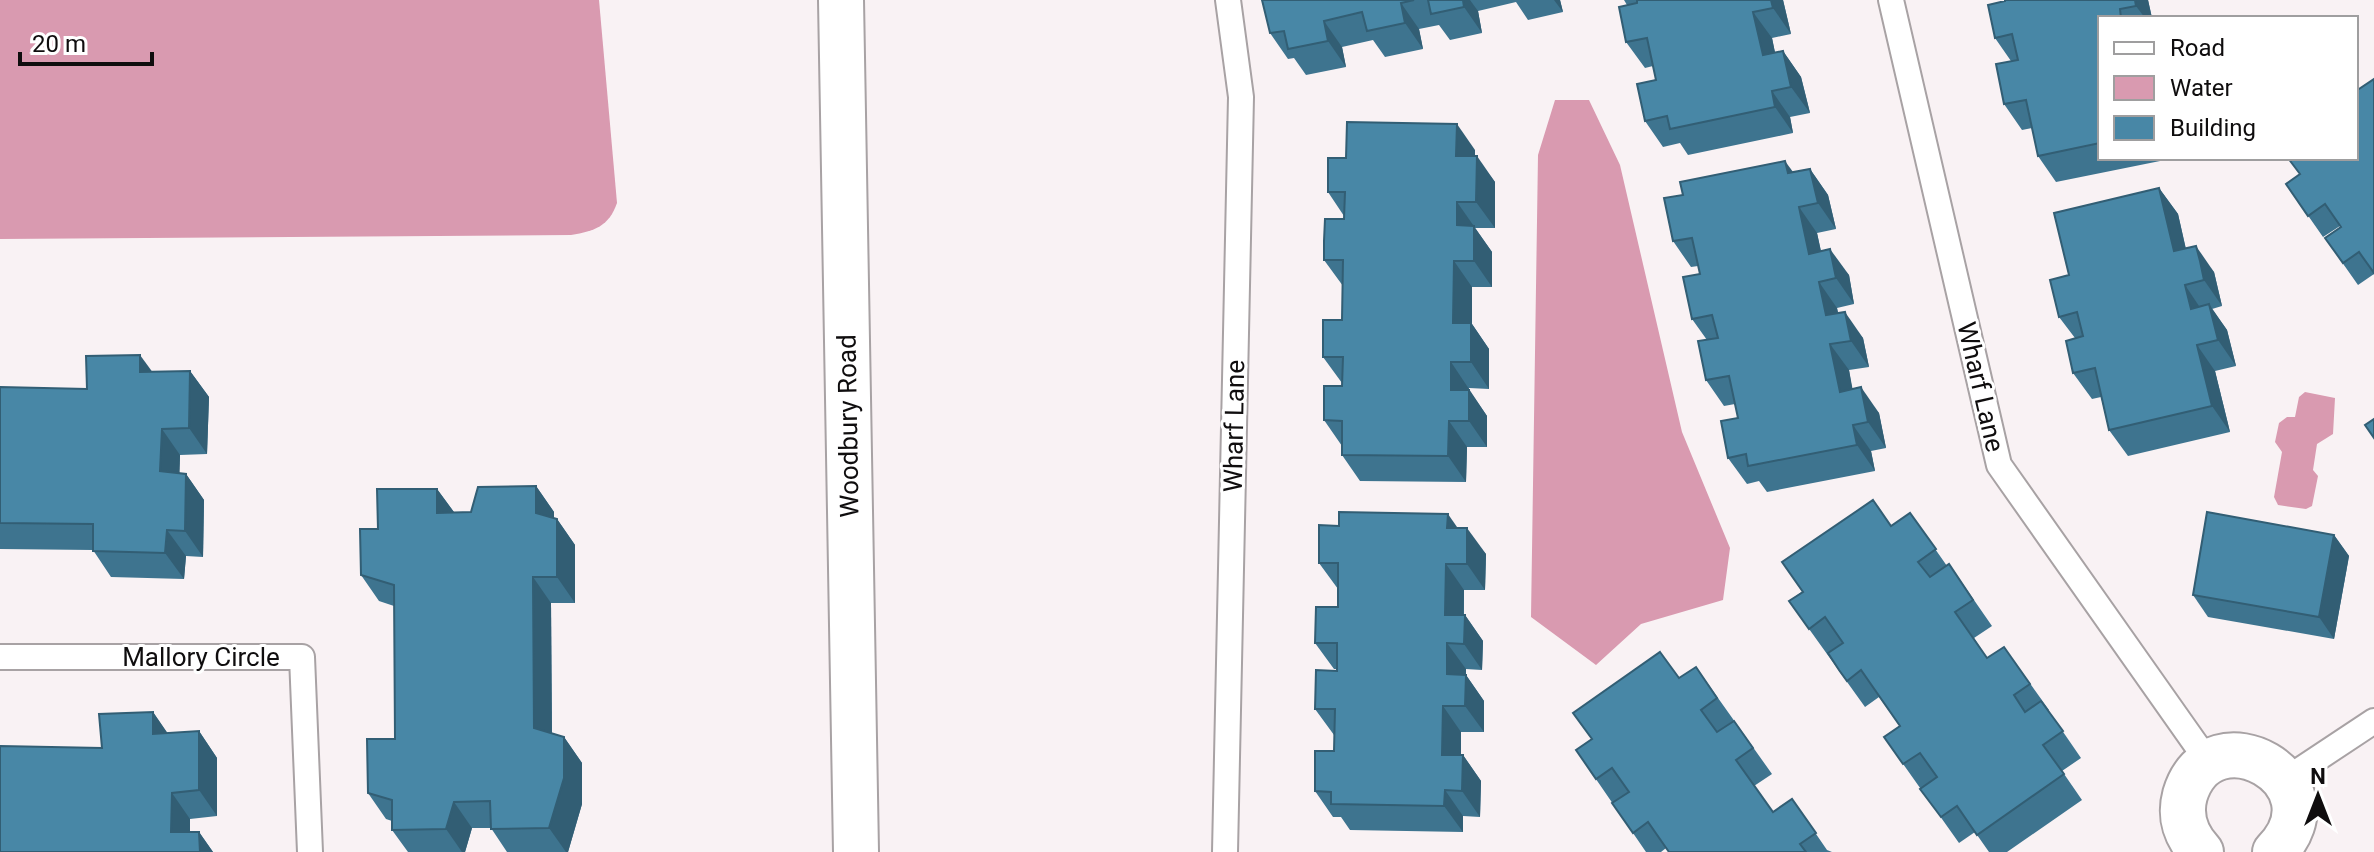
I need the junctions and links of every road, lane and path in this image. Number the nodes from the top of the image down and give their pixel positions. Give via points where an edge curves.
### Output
1 (841, 0) edge
2 (1228, 0) edge
3 (1891, 0) edge
4 (0, 657) edge
5 (2374, 721) edge
6 (2209, 763) junction
7 (2285, 780) junction
8 (2192, 849) edge
9 (310, 852) edge
10 (856, 852) edge
11 (1225, 852) edge
12 (2275, 852) edge

1 - 10 street, Woodbury Road
2 - 11 lane, Wharf Lane via 1241,97
3 - 6 lane, Wharf Lane via 1999,465
4 - 9 lane, Mallory Circle via 302,657
5 - 7 lane
6 - 7 street via 2250,757 2267,763
6 - 8 street via 2190,784 2183,804
7 - 12 street via 2294,804 2293,821

